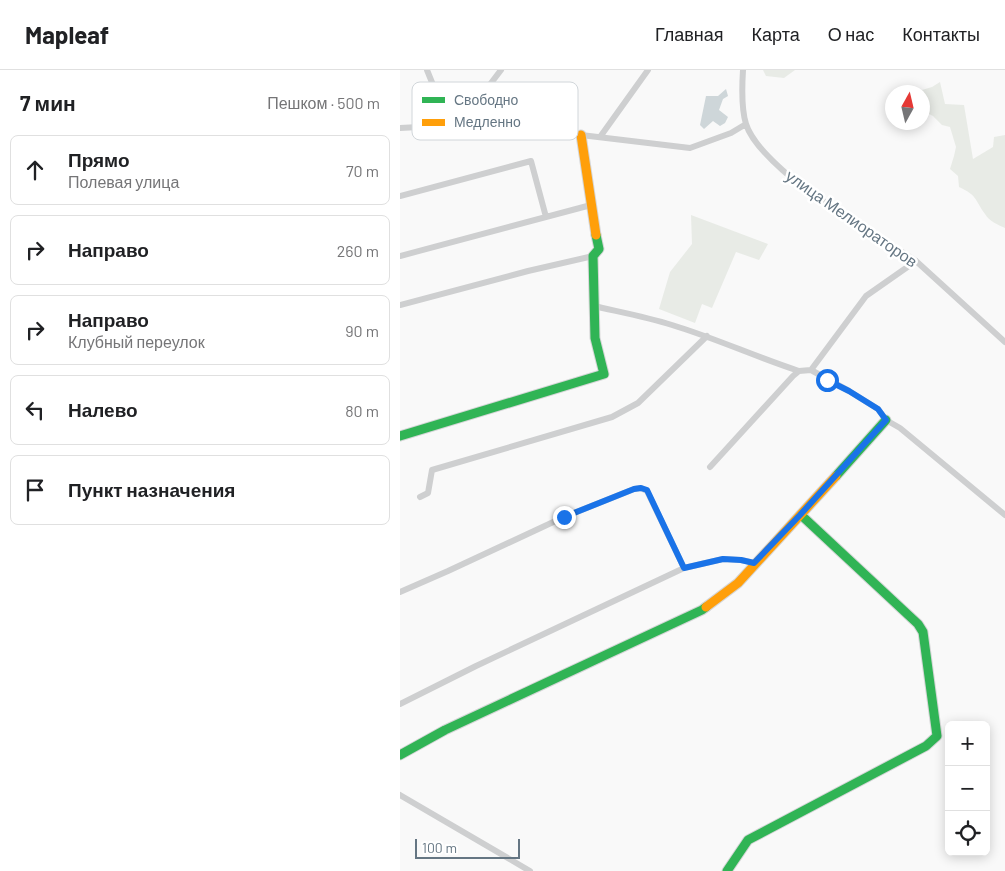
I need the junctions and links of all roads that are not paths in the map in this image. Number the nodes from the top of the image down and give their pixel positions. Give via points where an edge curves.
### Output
1 (427, 70) edge
2 (501, 70) edge
3 (648, 70) edge
4 (743, 70) edge
5 (432, 82) edge
6 (491, 82) edge
7 (746, 124) junction
8 (578, 135) edge
9 (581, 135) junction
10 (600, 137) junction
11 (400, 196) edge
12 (591, 205) junction
13 (546, 217) junction
14 (400, 256) edge
15 (593, 256) junction
16 (916, 261) junction
17 (400, 306) edge
18 (594, 306) junction
19 (707, 336) junction
20 (1005, 342) edge
21 (811, 370) junction
22 (799, 371) junction
23 (886, 420) junction
24 (400, 436) edge
25 (710, 467) dead end
26 (420, 497) dead end
27 (800, 515) junction
28 (1005, 515) edge
29 (754, 563) junction
30 (684, 568) junction
31 (400, 592) edge
32 (400, 704) edge
33 (400, 755) edge
34 (400, 795) edge
35 (530, 871) edge
36 (727, 871) edge

1 - 5 street
2 - 6 street
3 - 10 street
4 - 7 street, улица Мелиораторов
7 - 10 street via 690,148
7 - 16 street, улица Мелиораторов via 762,151 792,179
8 - 9 street
9 - 10 street
9 - 12 street
11 - 13 street via 531,161
12 - 13 street
12 - 15 street via 598,249
13 - 14 street
15 - 17 street
15 - 18 street
16 - 20 street, улица Мелиораторов
16 - 21 street via 866,296
18 - 19 street
18 - 24 street via 595,338 604,374
19 - 22 street
19 - 26 street via 638,403 612,417 432,470 428,493
21 - 22 street
21 - 23 street via 878,409
22 - 25 street
23 - 27 street
23 - 28 street
27 - 29 street
27 - 36 street via 923,632 937,736 926,746 748,840
29 - 30 street via 723,559
29 - 33 street via 738,583 702,610 445,730
30 - 31 street via 647,490 641,488 564,517
30 - 32 street
34 - 35 street

